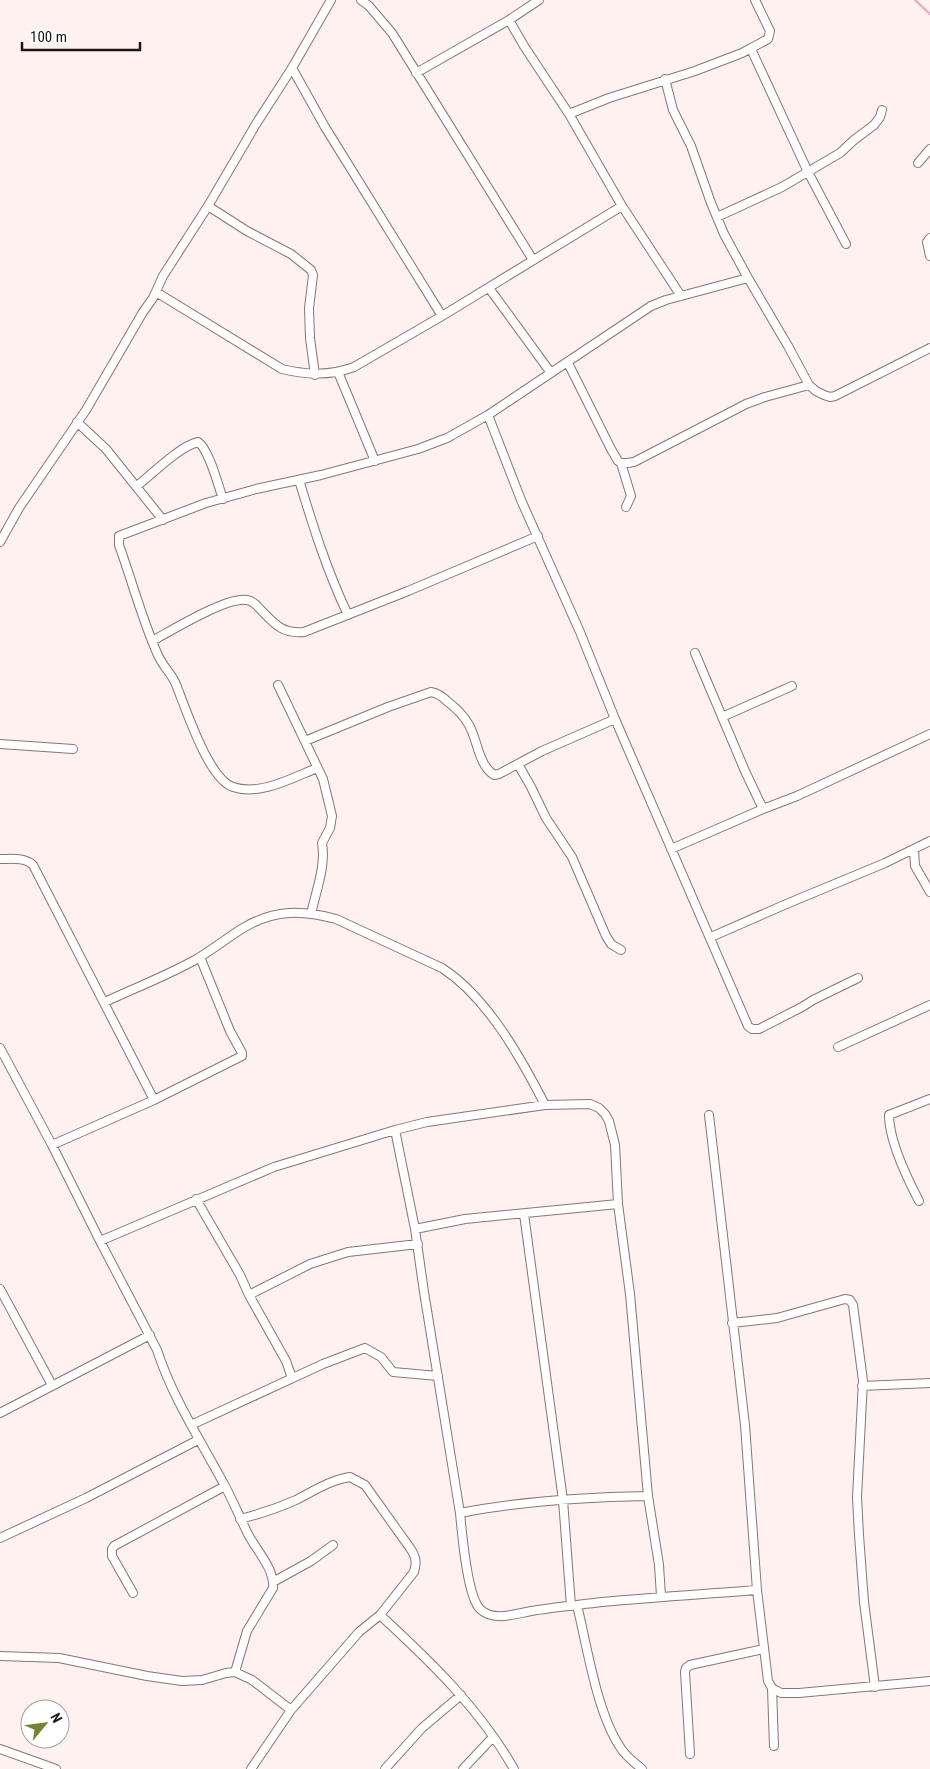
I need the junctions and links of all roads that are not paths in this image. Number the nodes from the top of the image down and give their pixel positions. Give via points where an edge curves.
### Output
1 (331, 0) edge
2 (361, 0) edge
3 (539, 0) edge
4 (755, 0) edge
5 (509, 20) junction
6 (751, 50) junction
7 (292, 68) junction
8 (416, 73) junction
9 (665, 79) junction
10 (882, 110) dead end
11 (568, 114) junction
12 (930, 149) edge
13 (918, 163) dead end
14 (808, 172) junction
15 (208, 206) junction
16 (622, 206) junction
17 (717, 217) junction
18 (930, 238) edge
19 (846, 244) dead end
20 (930, 256) edge
21 (533, 260) junction
22 (748, 278) junction
23 (489, 288) junction
24 (156, 292) junction
25 (681, 296) junction
26 (442, 316) junction
27 (930, 348) edge
28 (568, 363) junction
29 (338, 372) junction
30 (551, 373) junction
31 (315, 375) junction
32 (809, 385) junction
33 (488, 415) junction
34 (77, 422) junction
35 (375, 461) junction
36 (621, 463) junction
37 (299, 480) junction
38 (137, 486) junction
39 (223, 499) junction
40 (626, 507) dead end
41 (163, 520) junction
42 (538, 536) junction
43 (0, 542) edge
44 (348, 615) junction
45 (152, 641) junction
46 (695, 653) dead end
47 (278, 685) dead end
48 (792, 686) dead end
49 (722, 717) junction
50 (615, 719) junction
51 (930, 734) edge
52 (305, 741) junction
53 (0, 744) edge
54 (73, 749) dead end
55 (518, 764) junction
56 (316, 768) junction
57 (762, 809) junction
58 (930, 841) edge
59 (671, 849) junction
60 (914, 849) junction
61 (900, 856) junction
62 (0, 859) edge
63 (915, 866) junction
64 (930, 892) edge
65 (310, 914) junction
66 (710, 937) junction
67 (621, 950) dead end
68 (200, 957) junction
69 (858, 978) dead end
70 (105, 1002) junction
71 (930, 1005) edge
72 (838, 1047) dead end
73 (1, 1051) edge
74 (930, 1099) edge
75 (154, 1100) junction
76 (545, 1105) junction
77 (709, 1115) dead end
78 (395, 1130) junction
79 (52, 1145) junction
80 (196, 1199) junction
81 (919, 1201) dead end
82 (618, 1204) junction
83 (524, 1214) junction
84 (415, 1229) junction
85 (100, 1241) junction
86 (418, 1244) junction
87 (0, 1289) edge
88 (249, 1294) junction
89 (732, 1322) junction
90 (150, 1335) junction
91 (438, 1376) junction
92 (292, 1378) junction
93 (930, 1384) edge
94 (52, 1385) junction
95 (862, 1386) junction
96 (0, 1413) edge
97 (191, 1426) junction
98 (198, 1440) junction
99 (225, 1486) junction
100 (648, 1496) junction
101 (563, 1500) junction
102 (460, 1513) junction
103 (240, 1519) junction
104 (0, 1538) edge
105 (333, 1545) dead end
106 (273, 1582) junction
107 (758, 1590) junction
108 (133, 1593) dead end
109 (662, 1596) junction
110 (574, 1605) junction
111 (380, 1615) junction
112 (764, 1649) junction
113 (0, 1656) edge
114 (235, 1672) junction
115 (930, 1681) edge
116 (875, 1687) junction
117 (772, 1688) junction
118 (461, 1695) junction
119 (291, 1710) junction
120 (493, 1737) junction
121 (774, 1746) dead end
122 (0, 1748) edge
123 (690, 1754) dead end
124 (56, 1769) edge
125 (251, 1769) edge
126 (385, 1769) edge
127 (462, 1769) edge
128 (514, 1769) edge
129 (642, 1769) edge

1 - 7 street
2 - 8 street via 392,33
3 - 5 street
4 - 6 street via 770,35
5 - 8 street
5 - 11 street
6 - 9 street
6 - 14 street
7 - 15 street
7 - 26 street
8 - 21 street
9 - 11 street
9 - 17 street via 673,110 691,146
10 - 14 street via 874,125 840,153
11 - 16 street
12 - 13 street
14 - 17 street
14 - 19 street
15 - 24 street
15 - 31 street via 291,254 311,270 309,318
16 - 21 street
16 - 25 street
17 - 22 street
18 - 20 street via 927,245
21 - 23 street
22 - 25 street
22 - 32 street
23 - 26 street
23 - 30 street
24 - 31 street via 282,369
24 - 34 street
25 - 28 street via 651,306
26 - 29 street via 354,367
27 - 32 street via 836,396 824,395
28 - 30 street
28 - 36 street
29 - 31 street
29 - 35 street
30 - 33 street
32 - 36 street via 746,404 634,462
33 - 35 street via 430,445
33 - 42 street
34 - 38 street via 106,449
34 - 43 street
35 - 37 street
36 - 40 street via 631,496
37 - 39 street
37 - 44 street via 331,578
38 - 39 street via 170,458 198,442
38 - 41 street
39 - 41 street
41 - 45 street via 121,534 118,538
42 - 44 street
42 - 50 street
44 - 45 street via 310,630 295,632 278,627 255,604 238,600 220,605
45 - 56 street via 174,680 214,771 222,780 232,787 263,787
46 - 49 street
47 - 52 street
48 - 49 street
49 - 57 street
50 - 55 street
50 - 59 street
51 - 57 street
52 - 55 street via 388,707 435,692 466,720 489,772 499,774
52 - 56 street
53 - 54 street
55 - 67 street via 546,818 572,857 606,936
56 - 65 street via 323,779 332,823 322,842 322,870
57 - 59 street
58 - 60 street
59 - 66 street
60 - 61 street
60 - 63 street
61 - 63 street
61 - 66 street
62 - 70 street via 19,859 34,865
63 - 64 street
65 - 68 street via 283,912 261,919
65 - 76 street via 336,919 456,977 520,1057
66 - 69 street via 744,1020 752,1028 759,1029
68 - 70 street
68 - 75 street via 242,1056
70 - 75 street
71 - 72 street
73 - 79 street
74 - 81 street via 889,1114 904,1173
75 - 79 street
76 - 78 street via 427,1122
76 - 82 street via 590,1104 605,1114 615,1145
77 - 89 street
78 - 80 street via 274,1167
78 - 84 street
79 - 85 street
80 - 85 street
80 - 88 street
82 - 83 street
82 - 100 street via 630,1294
83 - 84 street via 465,1219
83 - 101 street
84 - 86 street
85 - 90 street
86 - 88 street via 348,1252 310,1264
86 - 91 street
87 - 94 street
88 - 92 street
89 - 95 street via 777,1318 850,1300
89 - 107 street via 745,1425
90 - 94 street
90 - 97 street
91 - 92 street via 393,1372 381,1357 365,1348
91 - 102 street
92 - 97 street
93 - 95 street
94 - 96 street
95 - 116 street via 858,1506 864,1602
97 - 98 street
98 - 99 street
98 - 104 street
99 - 103 street
99 - 108 street via 114,1546 112,1556
100 - 101 street
100 - 109 street
101 - 102 street
101 - 110 street
102 - 110 street via 470,1581 478,1608 486,1614 500,1617
103 - 106 street
103 - 111 street via 295,1500 329,1482 350,1477 366,1485 410,1548 416,1563 414,1572
105 - 106 street
106 - 114 street via 247,1631
107 - 109 street
107 - 112 street
109 - 110 street
110 - 129 street via 604,1711 619,1746
111 - 118 street
111 - 119 street via 359,1632
112 - 117 street via 768,1681
112 - 123 street via 686,1668
113 - 114 street via 59,1658 182,1681
114 - 119 street via 252,1680
115 - 116 street
116 - 117 street via 799,1693 781,1693
117 - 121 street
118 - 120 street
118 - 126 street via 422,1728
119 - 125 street
120 - 127 street
120 - 128 street
122 - 124 street

